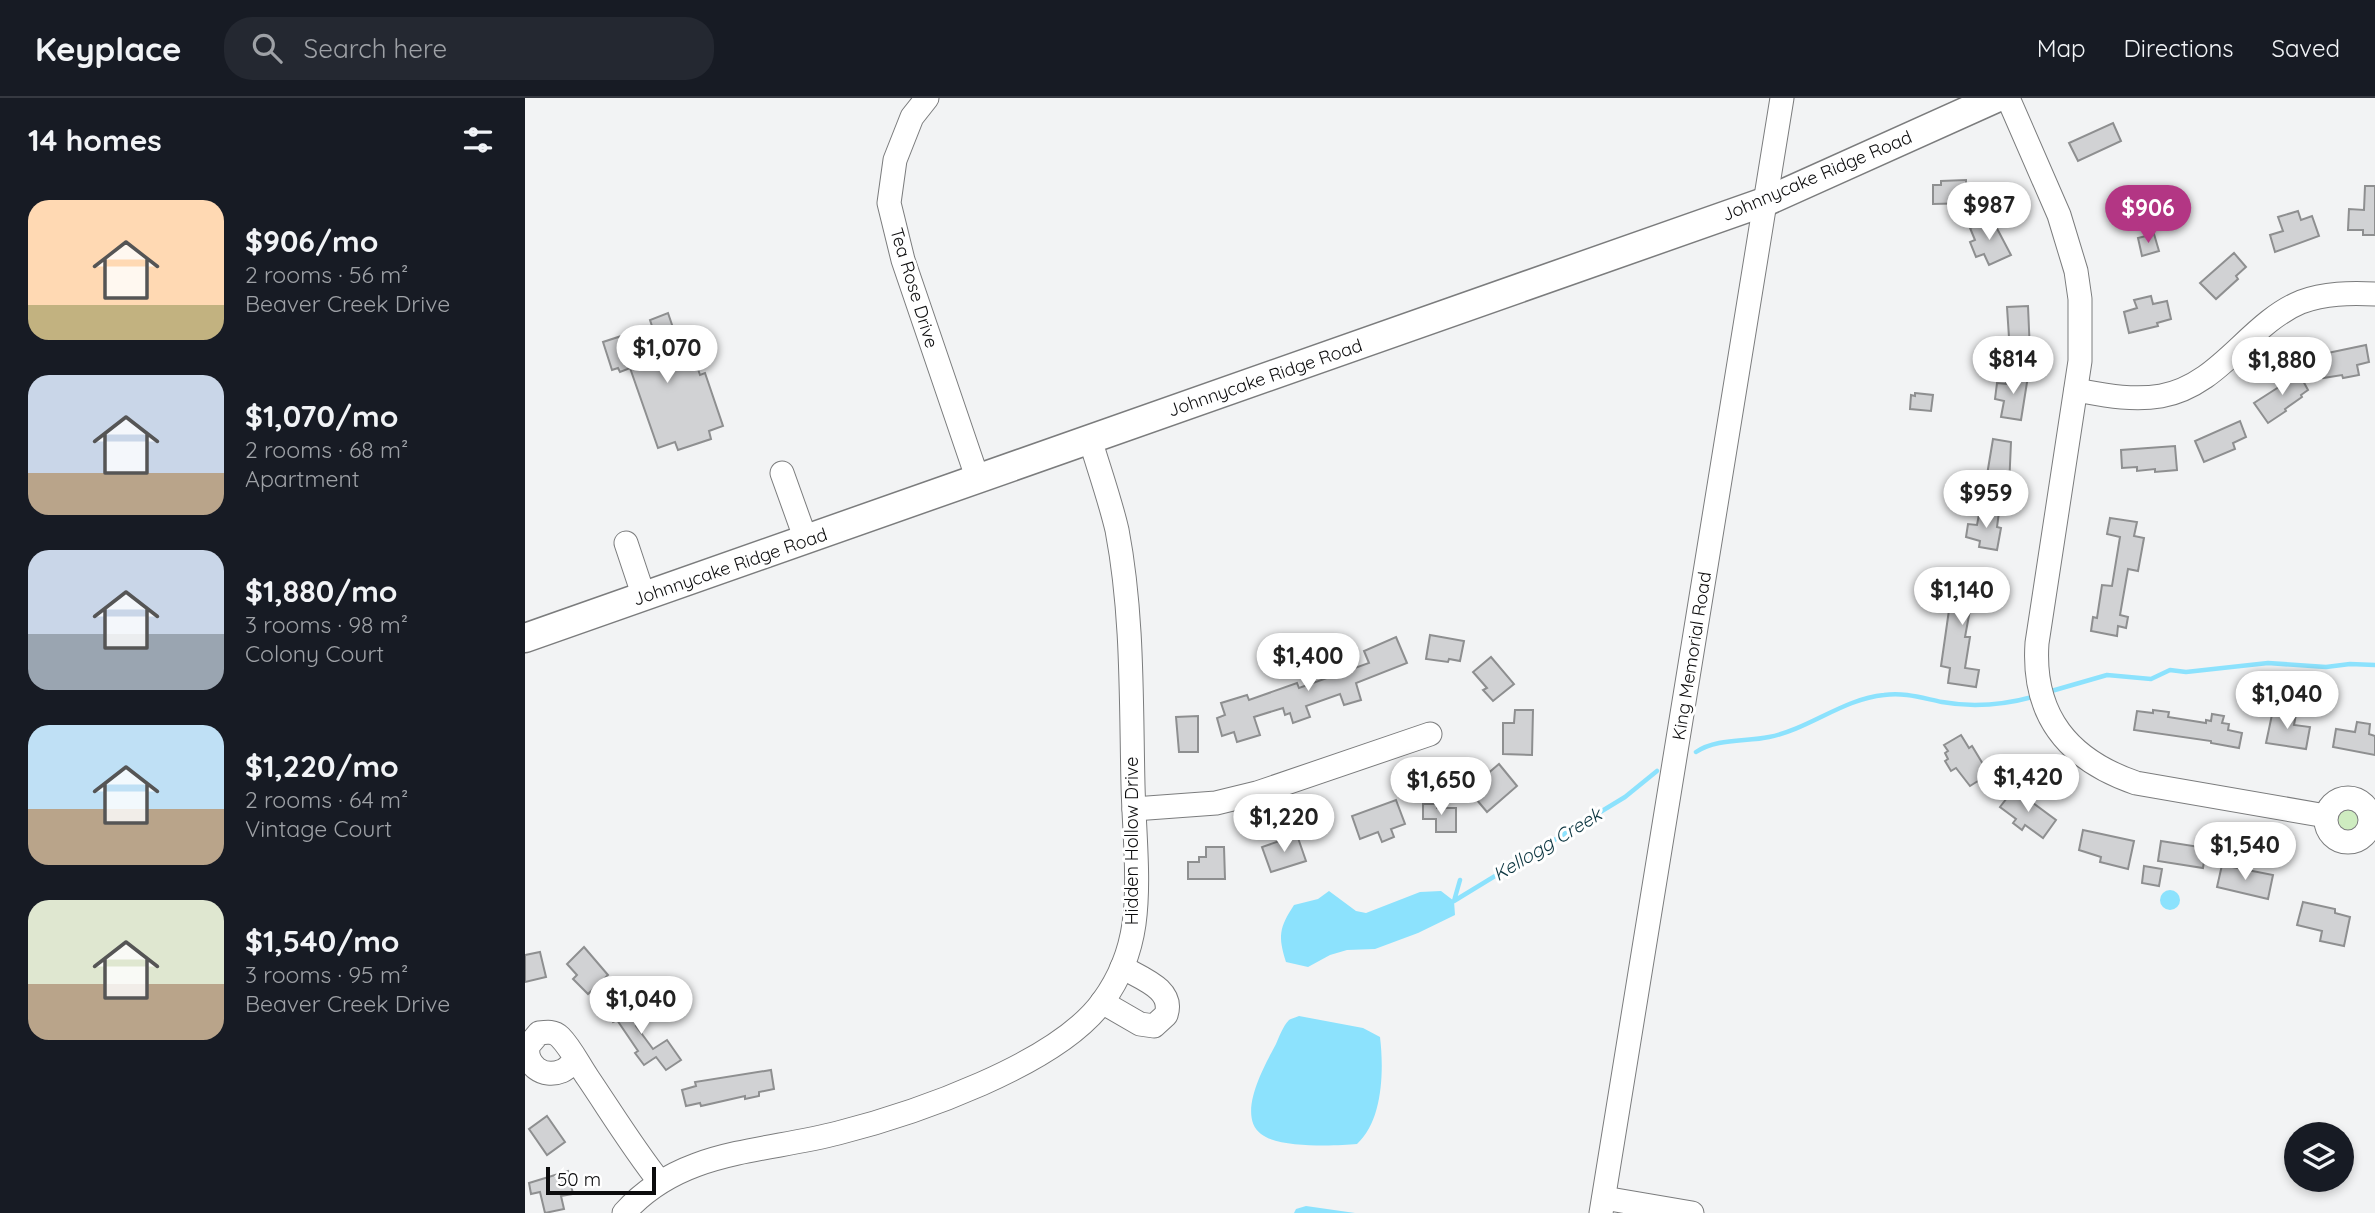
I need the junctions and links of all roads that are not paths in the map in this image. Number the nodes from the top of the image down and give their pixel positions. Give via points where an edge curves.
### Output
1 (927, 98) edge
2 (1782, 98) edge
3 (1996, 98) edge
4 (2008, 98) edge
5 (1767, 201) junction
6 (2375, 294) edge
7 (2076, 390) junction
8 (1090, 439) junction
9 (782, 472) dead end
10 (978, 480) junction
11 (806, 540) junction
12 (627, 543) dead end
13 (644, 597) junction
14 (525, 638) edge
15 (1430, 734) dead end
16 (1134, 809) junction
17 (2326, 816) dead end
18 (1122, 968) junction
19 (1102, 1002) junction
20 (576, 1060) dead end
21 (659, 1181) junction
22 (1602, 1205) edge
23 (624, 1213) edge
24 (1692, 1213) edge

1 - 10 street, Tea Rose Drive via 912,117 895,160 889,203 903,260
2 - 5 street, King Memorial Road
3 - 5 main road, Johnnycake Ridge Road
4 - 7 street via 2059,215 2076,271 2082,336
5 - 8 main road, Johnnycake Ridge Road
5 - 22 street, King Memorial Road
6 - 7 street via 2318,296 2300,303 2275,317 2210,375 2175,392 2138,398
7 - 17 street via 2036,643 2040,690 2052,721 2072,747 2113,776 2166,790
8 - 10 main road, Johnnycake Ridge Road
8 - 16 street, Hidden Hollow Drive via 1116,529 1127,598
9 - 11 street
10 - 11 main road, Johnnycake Ridge Road
11 - 13 main road, Johnnycake Ridge Road
12 - 13 street
13 - 14 main road, Johnnycake Ridge Road
15 - 16 street via 1257,793 1216,803
16 - 18 street, Hidden Hollow Drive via 1135,922
18 - 19 street, Hidden Hollow Drive
18 - 19 street via 1162,990 1167,1001 1165,1015 1154,1026 1144,1026
19 - 21 street, Hidden Hollow Drive via 1077,1030 1043,1053 938,1101 838,1133 706,1160
20 - 21 street
21 - 23 street, Hidden Hollow Drive
22 - 24 street

